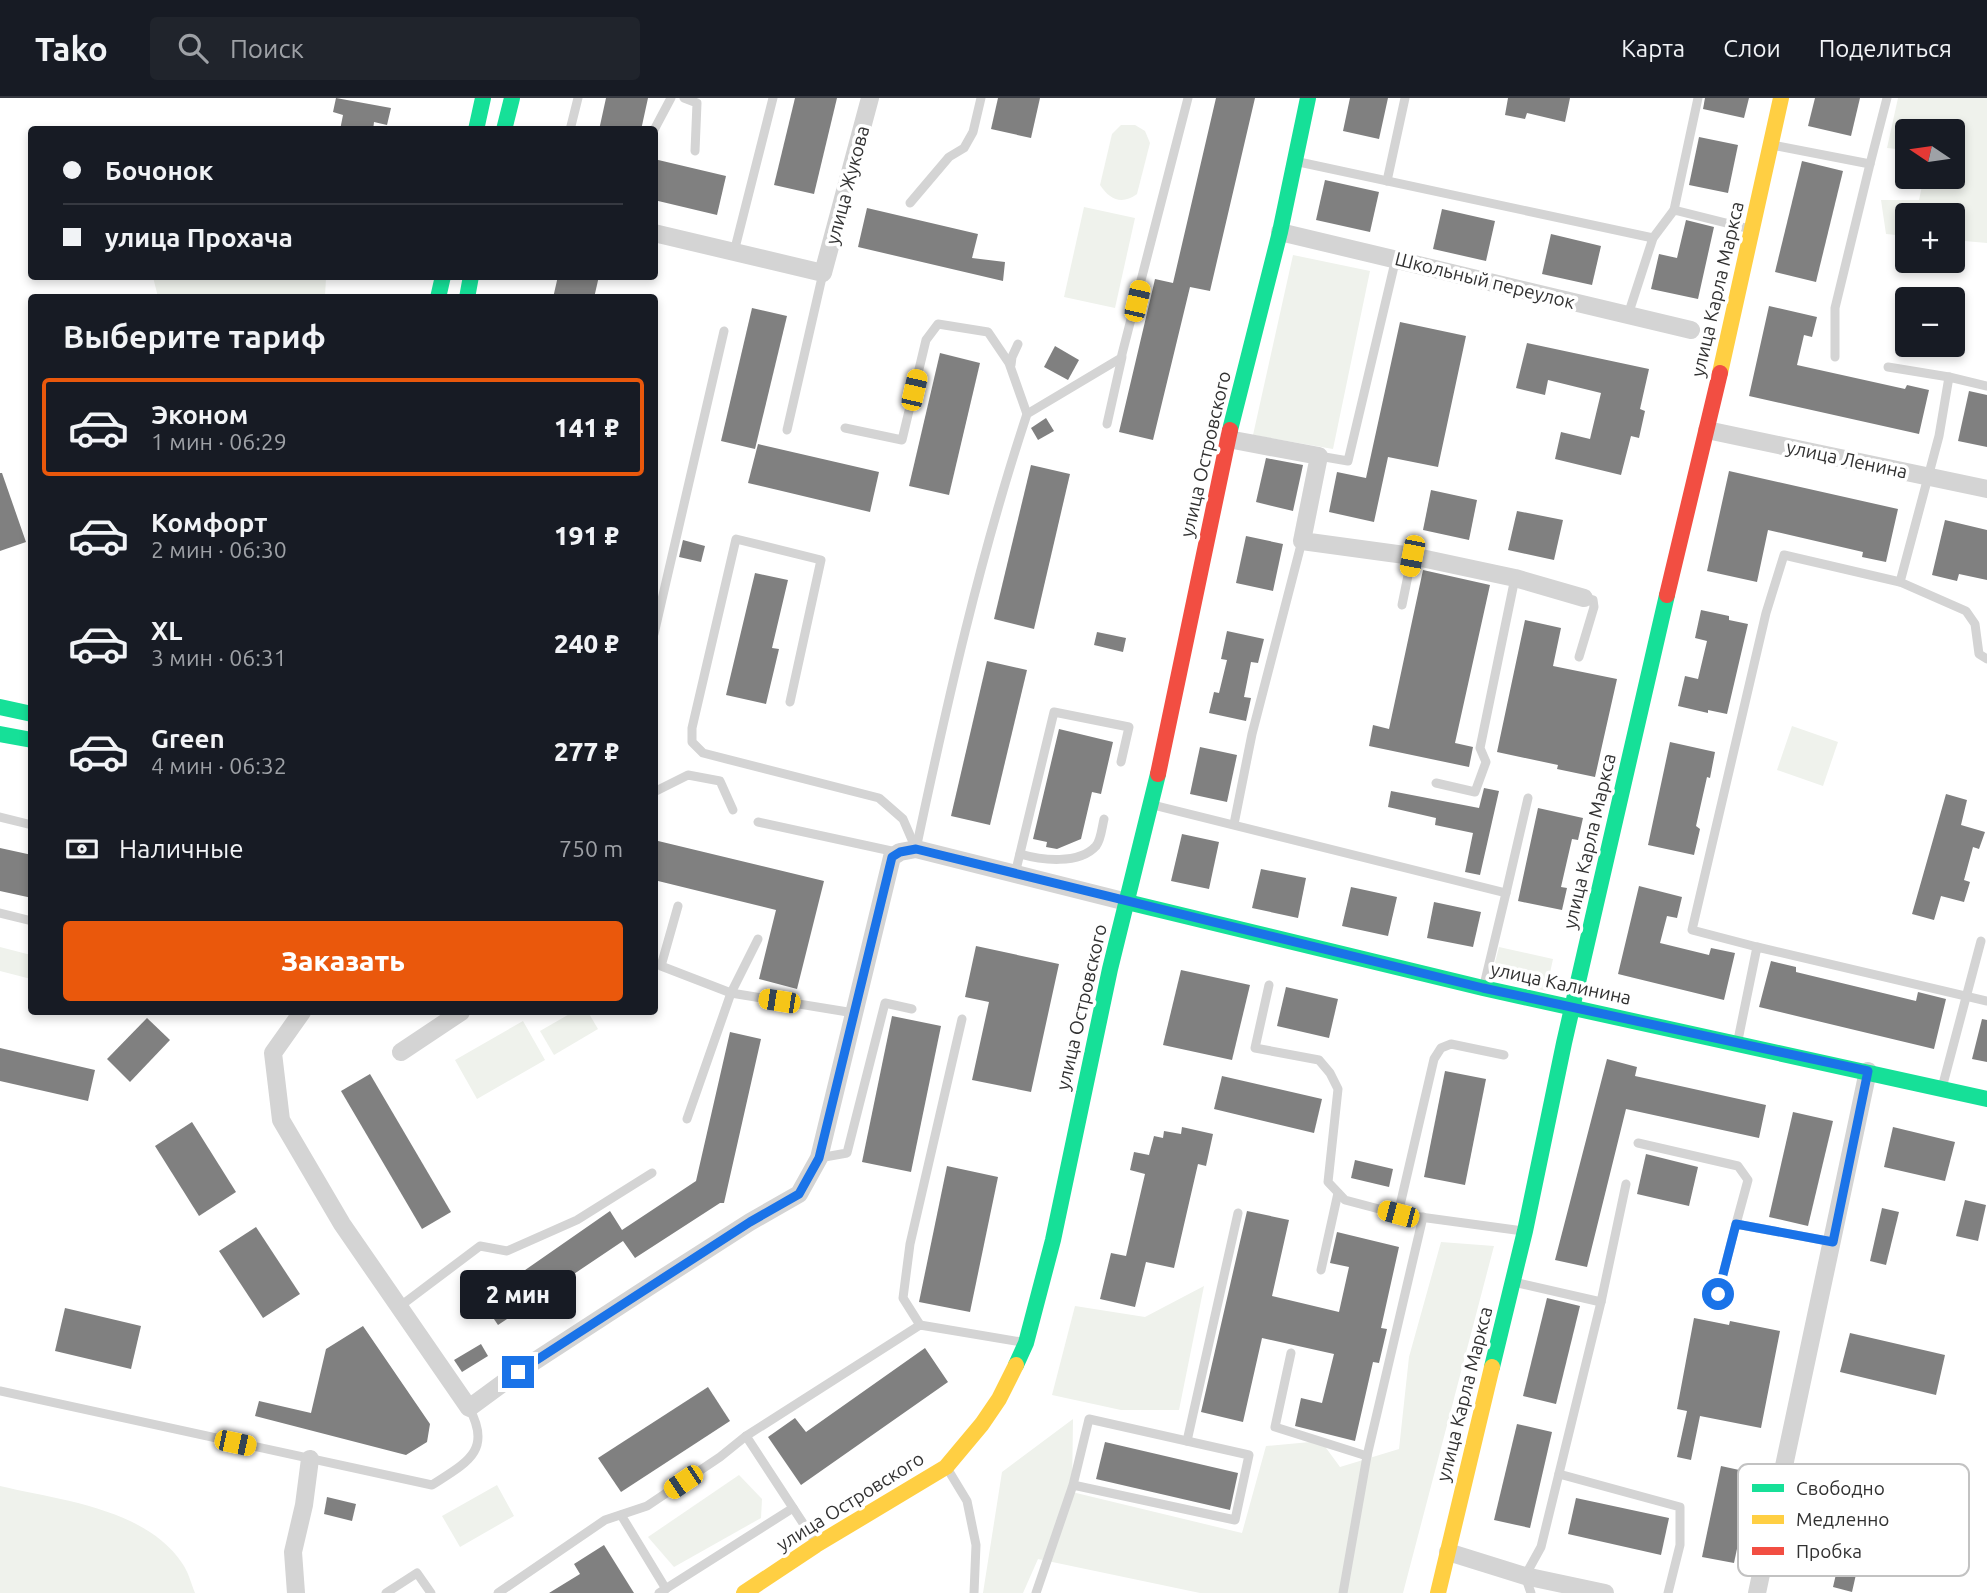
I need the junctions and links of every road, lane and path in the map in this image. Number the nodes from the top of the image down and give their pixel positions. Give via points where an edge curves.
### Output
1 (483, 98) edge
2 (512, 98) edge
3 (578, 98) edge
4 (671, 98) edge
5 (684, 98) edge
6 (773, 98) edge
7 (870, 98) edge
8 (981, 98) edge
9 (1188, 98) edge
10 (1308, 98) edge
11 (1405, 98) edge
12 (1698, 98) edge
13 (1781, 98) edge
14 (1887, 98) edge
15 (477, 126) edge
16 (506, 126) edge
17 (571, 126) edge
18 (656, 126) edge
19 (1771, 144) junction
20 (695, 151) dead end
21 (1295, 161) junction
22 (1870, 164) junction
23 (1387, 181) junction
24 (910, 203) dead end
25 (1674, 210) junction
26 (1752, 230) junction
27 (1280, 232) junction
28 (658, 234) edge
29 (1653, 238) junction
30 (734, 252) junction
31 (1396, 258) junction
32 (823, 273) junction
33 (1628, 315) junction
34 (1691, 330) dead end
35 (724, 331) dead end
36 (1018, 344) dead end
37 (1122, 357) junction
38 (1835, 357) dead end
39 (1011, 367) junction
40 (1888, 367) dead end
41 (1949, 377) junction
42 (1987, 386) edge
43 (1027, 414) junction
44 (1107, 424) dead end
45 (845, 428) dead end
46 (1707, 429) junction
47 (787, 430) dead end
48 (1228, 439) junction
49 (1319, 456) junction
50 (1927, 476) junction
51 (1987, 489) edge
52 (1302, 541) junction
53 (1412, 556) junction
54 (1515, 578) junction
55 (1900, 582) junction
56 (1592, 600) joint
57 (1402, 605) dead end
58 (658, 617) edge
59 (1579, 657) dead end
60 (1987, 659) edge
61 (790, 702) dead end
62 (0, 707) edge
63 (28, 713) edge
64 (0, 734) edge
65 (28, 739) edge
66 (1121, 762) dead end
67 (1436, 783) dead end
68 (658, 790) edge
69 (1528, 798) dead end
70 (1151, 805) junction
71 (733, 810) dead end
72 (0, 817) edge
73 (1104, 819) dead end
74 (758, 822) dead end
75 (28, 824) edge
76 (1234, 824) junction
77 (908, 851) junction
78 (1020, 854) junction
79 (1014, 874) junction
80 (1506, 893) junction
81 (1127, 902) junction
82 (678, 906) dead end
83 (0, 914) edge
84 (28, 920) edge
85 (758, 939) dead end
86 (1981, 941) dead end
87 (1757, 947) junction
88 (1269, 985) dead end
89 (1483, 988) junction
90 (731, 993) junction
91 (1966, 996) junction
92 (1987, 1001) edge
93 (1573, 1006) junction
94 (912, 1009) dead end
95 (854, 1013) junction
96 (300, 1015) edge
97 (456, 1015) edge
98 (962, 1019) dead end
99 (1738, 1042) junction
100 (401, 1052) dead end
101 (1504, 1055) dead end
102 (1868, 1071) junction
103 (1942, 1089) junction
104 (1987, 1099) edge
105 (687, 1119) dead end
106 (1638, 1143) dead end
107 (819, 1158) junction
108 (652, 1173) dead end
109 (1626, 1184) dead end
110 (1339, 1193) junction
111 (1238, 1213) dead end
112 (1398, 1214) junction
113 (1423, 1217) junction
114 (1736, 1224) junction
115 (1525, 1231) junction
116 (1833, 1242) junction
117 (1321, 1270) dead end
118 (1513, 1282) junction
119 (1718, 1294) dead end
120 (1601, 1302) junction
121 (400, 1307) junction
122 (920, 1325) junction
123 (1026, 1343) junction
124 (1291, 1353) dead end
125 (0, 1391) edge
126 (469, 1408) junction
127 (746, 1436) junction
128 (1187, 1441) junction
129 (1367, 1456) junction
130 (310, 1459) junction
131 (1786, 1464) edge
132 (946, 1466) junction
133 (1559, 1474) junction
134 (1073, 1485) junction
135 (793, 1508) junction
136 (621, 1515) junction
137 (817, 1545) junction
138 (1448, 1552) junction
139 (1525, 1576) junction
140 (662, 1591) edge
141 (296, 1593) edge
142 (386, 1593) edge
143 (431, 1593) edge
144 (498, 1593) edge
145 (744, 1593) edge
146 (974, 1593) edge
147 (1036, 1593) edge
148 (1343, 1593) edge
149 (1438, 1593) edge
150 (1531, 1593) edge
151 (1605, 1593) edge
152 (1668, 1593) edge

1 - 15 street
2 - 16 street
3 - 17 lane
4 - 18 lane
5 - 20 lane via 697,103
6 - 30 lane
7 - 32 street, улица Жукова
8 - 24 lane via 964,148 949,157
9 - 37 lane
10 - 21 street, улица Островского
11 - 23 lane
12 - 25 lane
13 - 19 street, улица Карла Маркса
14 - 22 lane
19 - 22 lane
19 - 26 street, улица Карла Маркса
21 - 23 lane
21 - 27 street, улица Островского
22 - 38 lane via 1835,308
23 - 29 lane
25 - 26 lane
25 - 29 lane
26 - 46 street, улица Карла Маркса
27 - 31 street, Школьный переулок
27 - 48 street, улица Островского
28 - 30 street
29 - 33 lane
30 - 32 street
31 - 33 street, Школьный переулок
31 - 49 lane via 1348,461
32 - 47 lane
33 - 34 street, Школьный переулок
35 - 58 lane
36 - 39 lane
37 - 43 lane
37 - 44 lane
39 - 43 lane
39 - 45 lane via 988,332 938,324 926,340 902,440
40 - 41 lane
41 - 42 lane
41 - 50 lane
43 - 77 lane via 970,611 920,823
46 - 50 street, улица Ленина
46 - 93 street, улица Карла Маркса
48 - 49 street
48 - 70 street, улица Островского
49 - 52 street
50 - 51 street, улица Ленина
50 - 55 lane
52 - 53 street
52 - 76 lane via 1252,734
53 - 54 street
53 - 57 lane
54 - 56 street
54 - 67 lane via 1480,748 1486,762 1475,792
55 - 60 lane via 1966,611 1975,624 1979,654
55 - 87 lane via 1784,555 1766,613 1692,930
56 - 59 lane via 1594,607
61 - 77 lane via 821,560 736,539 692,742 703,752 879,798 903,819
62 - 63 street
64 - 65 street
66 - 78 lane via 1129,727 1054,712
68 - 71 lane via 688,775 720,781
69 - 80 lane
70 - 76 lane
70 - 81 street, улица Островского
72 - 75 lane
73 - 78 lane via 1098,845 1083,856 1041,860
74 - 77 lane
76 - 80 lane
77 - 79 street
77 - 95 street via 892,857
78 - 79 lane
79 - 81 street
80 - 89 lane
81 - 89 street, улица Калинина
81 - 123 street, улица Островского
82 - 90 lane via 661,966
83 - 84 lane
85 - 90 lane
86 - 91 lane
87 - 91 lane
87 - 99 lane
88 - 110 lane via 1255,1048 1319,1060 1330,1073 1338,1089 1328,1182
89 - 93 street, улица Калинина
90 - 95 lane
90 - 105 lane
91 - 92 lane
91 - 103 lane
93 - 99 street, улица Калинина
93 - 115 street, улица Карла Маркса
94 - 107 lane via 885,1003 847,1153
95 - 107 street
96 - 121 street via 273,1053 281,1120 342,1224
97 - 100 street
98 - 122 lane via 910,1244 903,1298
99 - 102 street, улица Калинина
101 - 112 lane via 1451,1044 1441,1048 1434,1059
102 - 103 street, улица Калинина
102 - 116 street
103 - 104 street, улица Калинина
106 - 114 lane via 1738,1166 1748,1180
107 - 126 street via 799,1194 635,1296
108 - 121 lane via 577,1220 508,1251 480,1246
109 - 120 lane
110 - 112 lane via 1345,1200
110 - 117 lane
111 - 128 lane
112 - 113 lane
113 - 115 lane
113 - 129 lane
114 - 116 lane
114 - 119 lane
115 - 118 street, улица Карла Маркса
116 - 131 street
118 - 120 lane
118 - 138 street, улица Карла Маркса
120 - 133 lane
121 - 126 street
122 - 123 lane
122 - 127 lane
123 - 132 street, улица Островского via 993,1408
124 - 129 lane via 1275,1426
125 - 130 lane
126 - 130 lane via 480,1437 471,1457 432,1485
127 - 135 lane
127 - 136 lane via 647,1506
128 - 134 lane via 1089,1419
128 - 134 lane via 1249,1455 1235,1520
129 - 148 lane
130 - 141 street via 293,1552
132 - 137 street, улица Островского
132 - 146 lane via 967,1501 976,1545
133 - 139 lane via 1541,1547
133 - 152 lane via 1680,1507 1680,1545
134 - 147 lane
135 - 137 lane
135 - 140 lane
136 - 140 lane
136 - 144 lane via 605,1520
137 - 145 street, улица Островского
138 - 139 street
138 - 149 street, улица Карла Маркса
139 - 150 lane
139 - 151 street
142 - 143 lane via 417,1573

